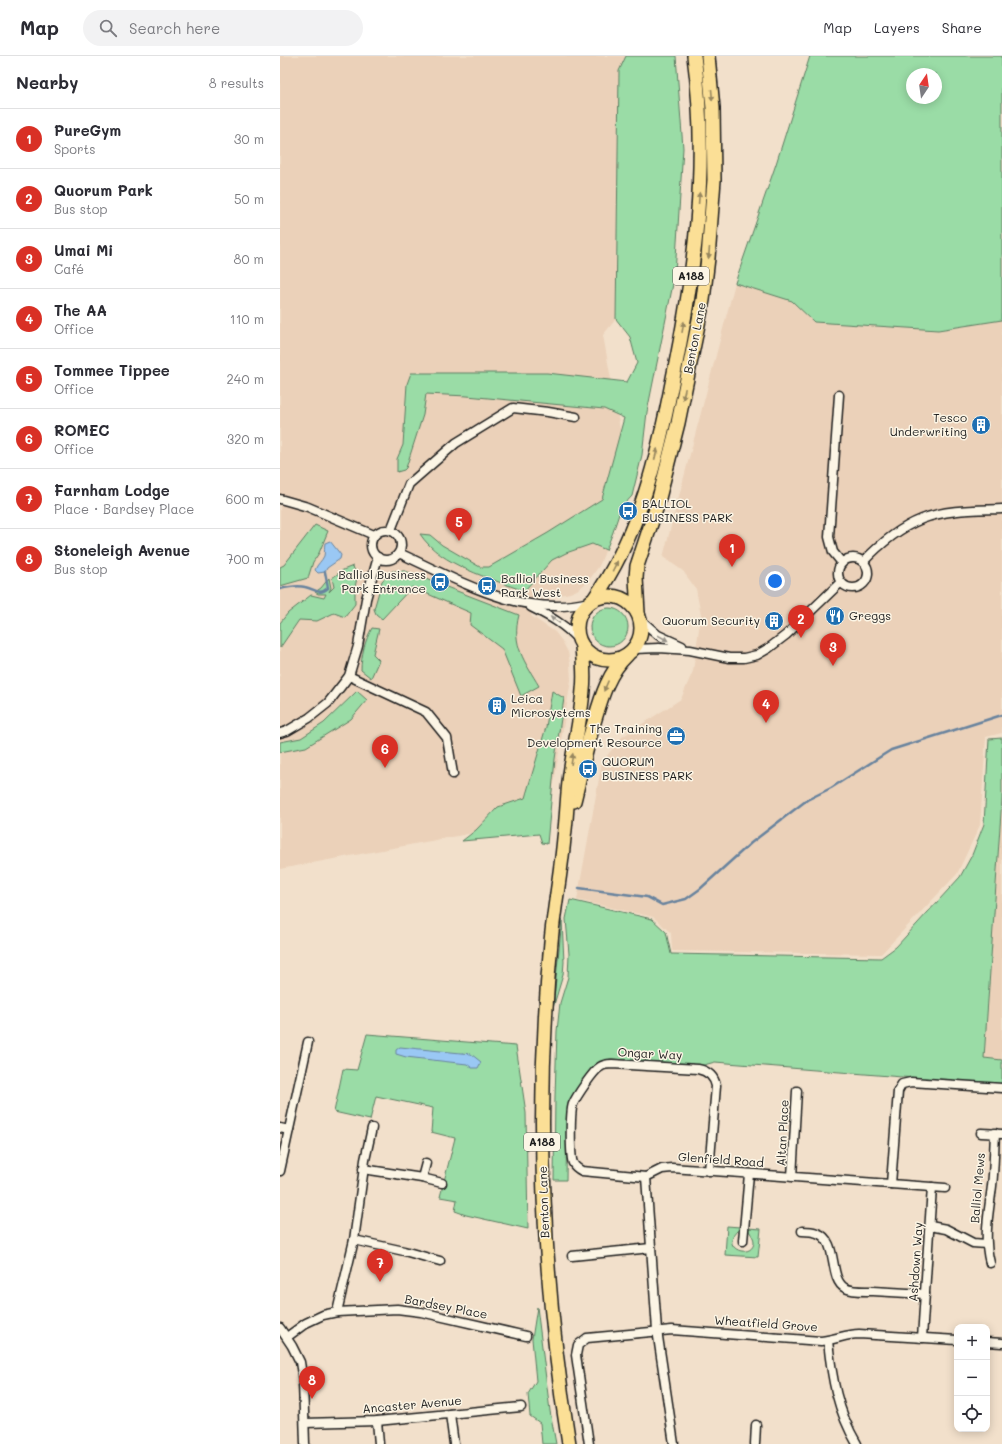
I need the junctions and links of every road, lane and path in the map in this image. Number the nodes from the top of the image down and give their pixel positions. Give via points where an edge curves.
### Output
1 (694, 56) edge
2 (708, 56) edge
3 (839, 395) dead end
4 (576, 417) dead end
5 (280, 499) edge
6 (1002, 508) edge
7 (391, 530) junction
8 (374, 535) junction
9 (398, 553) junction
10 (378, 558) junction
11 (863, 562) junction
12 (842, 564) junction
13 (841, 582) junction
14 (592, 601) junction
15 (527, 605) junction
16 (639, 616) junction
17 (580, 643) junction
18 (690, 650) junction
19 (631, 652) junction
20 (350, 676) junction
21 (280, 733) edge
22 (453, 774) dead end
23 (564, 839) junction
24 (308, 1042) dead end
25 (1002, 1088) edge
26 (797, 1091) dead end
27 (280, 1128) edge
28 (372, 1128) dead end
29 (289, 1130) junction
30 (981, 1132) dead end
31 (998, 1134) edge
32 (426, 1163) dead end
33 (364, 1169) junction
34 (280, 1171) edge
35 (709, 1171) junction
36 (749, 1174) junction
37 (646, 1177) junction
38 (792, 1177) junction
39 (422, 1178) junction
40 (442, 1183) dead end
41 (891, 1184) junction
42 (932, 1187) junction
43 (945, 1188) dead end
44 (930, 1226) junction
45 (802, 1231) dead end
46 (354, 1240) junction
47 (743, 1241) dead end
48 (986, 1244) junction
49 (651, 1248) junction
50 (572, 1256) dead end
51 (440, 1261) dead end
52 (990, 1263) dead end
53 (925, 1294) junction
54 (337, 1312) junction
55 (280, 1328) edge
56 (657, 1330) junction
57 (526, 1336) dead end
58 (287, 1337) junction
59 (922, 1338) junction
60 (828, 1340) junction
61 (954, 1340) edge
62 (990, 1342) edge
63 (1002, 1343) edge
64 (521, 1407) dead end
65 (450, 1414) junction
66 (377, 1421) junction
67 (305, 1423) junction
68 (756, 1425) dead end
69 (305, 1444) edge
70 (379, 1444) edge
71 (454, 1444) edge
72 (569, 1444) edge
73 (589, 1444) edge
74 (674, 1444) edge
75 (755, 1444) edge
76 (857, 1444) edge

14 -> 1 main road, Benton Lane / A188 via 617,562 646,492 680,347 694,256 701,181 699,108
2 -> 16 main road, Benton Lane / A188 via 713,108 714,180 703,300 678,423 657,506 637,566
3 - 12 street via 829,537 833,552
4 - 7 street via 513,408 456,443 409,484
5 - 8 street
6 - 11 street via 950,512 922,519 888,538
7 - 8 street
7 - 9 street via 400,538
8 - 10 street via 371,547
9 - 10 street via 391,559
9 - 15 street via 485,591
10 - 20 street via 369,587
11 - 12 street via 852,558
11 - 13 street via 868,574 862,585 852,588
12 - 13 street via 838,571
13 - 18 street via 786,635 757,655 729,658
14 - 15 street via 568,607
14 - 16 main road via 606,596 618,597 627,602
14 - 17 main road, A188 via 579,618 577,629
17 -> 15 street via 558,622
16 -> 18 street via 658,635
16 - 19 main road, A188 via 640,638
17 - 19 main road via 591,655 600,659 613,659
23 -> 17 main road, Benton Lane / A188 via 570,771 583,691
18 - 19 street via 659,648
19 -> 23 main road, Benton Lane / A188 via 613,671 603,694
20 - 21 street via 328,703 309,718
20 - 22 street via 426,712 447,738
23 - 72 main road, Benton Lane / A188 via 548,970 542,1142 549,1296
24 - 29 street
25 - 41 street via 911,1082 902,1084 898,1091
26 - 38 street, Altan Place
27 - 29 street
28 - 33 street
29 - 34 street
30 - 31 street, Balliol Mews
31 - 48 street, Balliol Mews
32 - 39 street
33 - 39 street
33 - 46 street
35 - 36 street, Glenfield Road
35 - 37 street, Glenfield Road via 668,1168
35 - 37 street, Ongar Way via 716,1086 709,1074 698,1069 603,1065 591,1076 572,1106 573,1162 577,1169 582,1171
36 - 38 street, Glenfield Road
36 - 47 street
37 - 49 street
38 - 41 street, Glenfield Road
39 - 40 street
41 - 42 street, Glenfield Road
42 - 43 street, Glenfield Road
42 - 44 street, Ashdown Way
44 - 48 street, Balliol Mews via 946,1229 973,1244
44 - 53 street, Ashdown Way
45 - 53 street via 817,1233 825,1238 831,1249 838,1280 845,1288
46 - 51 street via 404,1250
46 - 54 street
48 - 52 street, Balliol Mews
49 - 50 street
49 - 56 street
53 - 59 street, Ashdown Way
54 - 57 street, Bardsey Place via 405,1310
54 - 58 street, Bardsey Place via 314,1318
55 - 58 street
56 - 60 street, Wheatfield Grove
56 - 73 street, Wheatfield Grove via 587,1338 580,1342 576,1355
56 - 74 street
58 - 67 street via 301,1367
59 - 60 street, Wheatfield Grove via 859,1334
59 - 61 street, Wheatfield Grove
60 - 76 street via 837,1399
62 - 63 street
64 - 65 street, Ancaster Avenue
65 - 66 street, Ancaster Avenue
65 - 71 street
66 - 67 street, Ancaster Avenue
66 - 70 street
67 - 69 street
68 - 75 street

